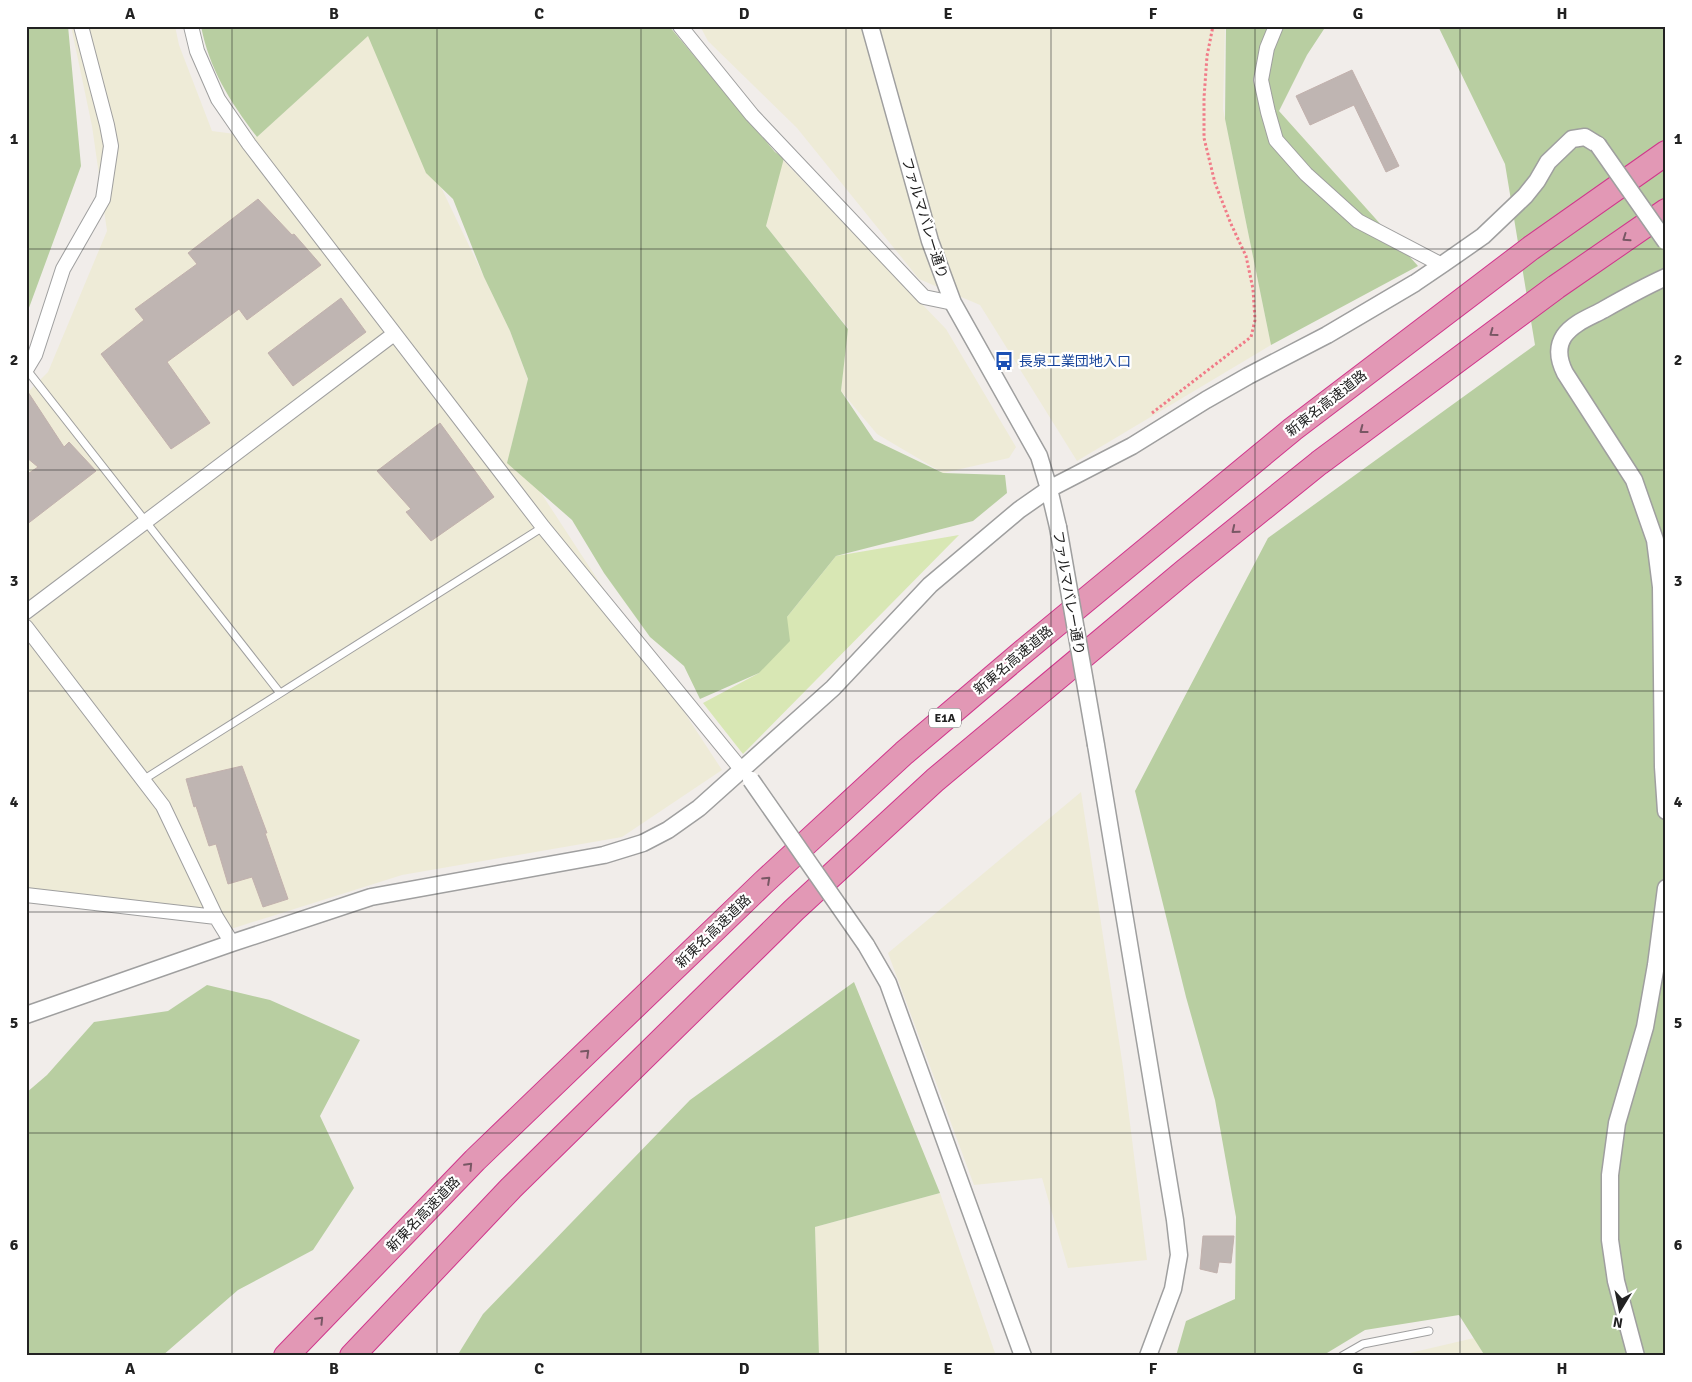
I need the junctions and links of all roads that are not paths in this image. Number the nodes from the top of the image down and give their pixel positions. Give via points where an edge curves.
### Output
1 (81, 26) edge
2 (190, 26) edge
3 (680, 26) edge
4 (870, 26) edge
5 (1276, 26) edge
6 (1666, 152) edge
7 (1666, 211) edge
8 (1666, 242) edge
9 (1442, 265) junction
10 (1666, 278) edge
11 (953, 303) junction
12 (394, 334) junction
13 (27, 370) edge
14 (1049, 489) junction
15 (146, 521) junction
16 (543, 527) junction
17 (26, 612) edge
18 (26, 626) edge
19 (280, 693) junction
20 (746, 775) junction
21 (143, 780) junction
22 (1666, 811) edge
23 (1666, 888) edge
24 (26, 895) edge
25 (216, 917) junction
26 (232, 943) junction
27 (26, 1015) edge
28 (1429, 1331) dead end
29 (286, 1356) edge
30 (352, 1356) edge
31 (1023, 1356) edge
32 (1148, 1356) edge
33 (1342, 1356) edge
34 (1636, 1356) edge

1 - 13 street via 111,146 103,199 63,270
2 - 12 street via 196,51 218,99
3 - 11 street via 752,115 924,297
4 - 11 street, ファルマバレー通り via 930,241
5 - 9 street via 1267,48 1262,80 1276,140 1306,174 1358,221
29 -> 6 highway, 新東名高速道路 / E1A via 475,1160 758,888 904,753 1293,428 1532,248
7 -> 30 highway via 1540,298 1319,463 935,780 794,910 511,1188
8 - 9 street, bridge via 1598,146 1585,137 1572,139 1548,162 1526,196 1483,236
9 - 14 street via 1327,335 1248,376 1132,446
10 - 22 street via 1576,324 1564,336 1559,348 1564,373 1634,480 1655,540 1661,587
11 - 14 street, ファルマバレー通り via 1039,456
12 - 15 street
12 - 16 street
13 - 15 lane
14 - 20 street via 930,585
14 - 32 street, ファルマバレー通り, bridge via 1096,745 1179,1255 1173,1289
15 - 17 street
15 - 19 lane
16 - 19 lane
16 - 20 street
18 - 21 street
19 - 21 lane
20 - 26 street via 668,830 643,843 604,855 371,897
20 - 31 street, bridge via 866,945 888,983
21 - 25 street via 163,806
23 - 34 street via 1645,1027 1617,1123 1610,1175 1610,1240 1616,1281
24 - 25 street
25 - 26 street
26 - 27 street
28 - 33 lane via 1364,1344

